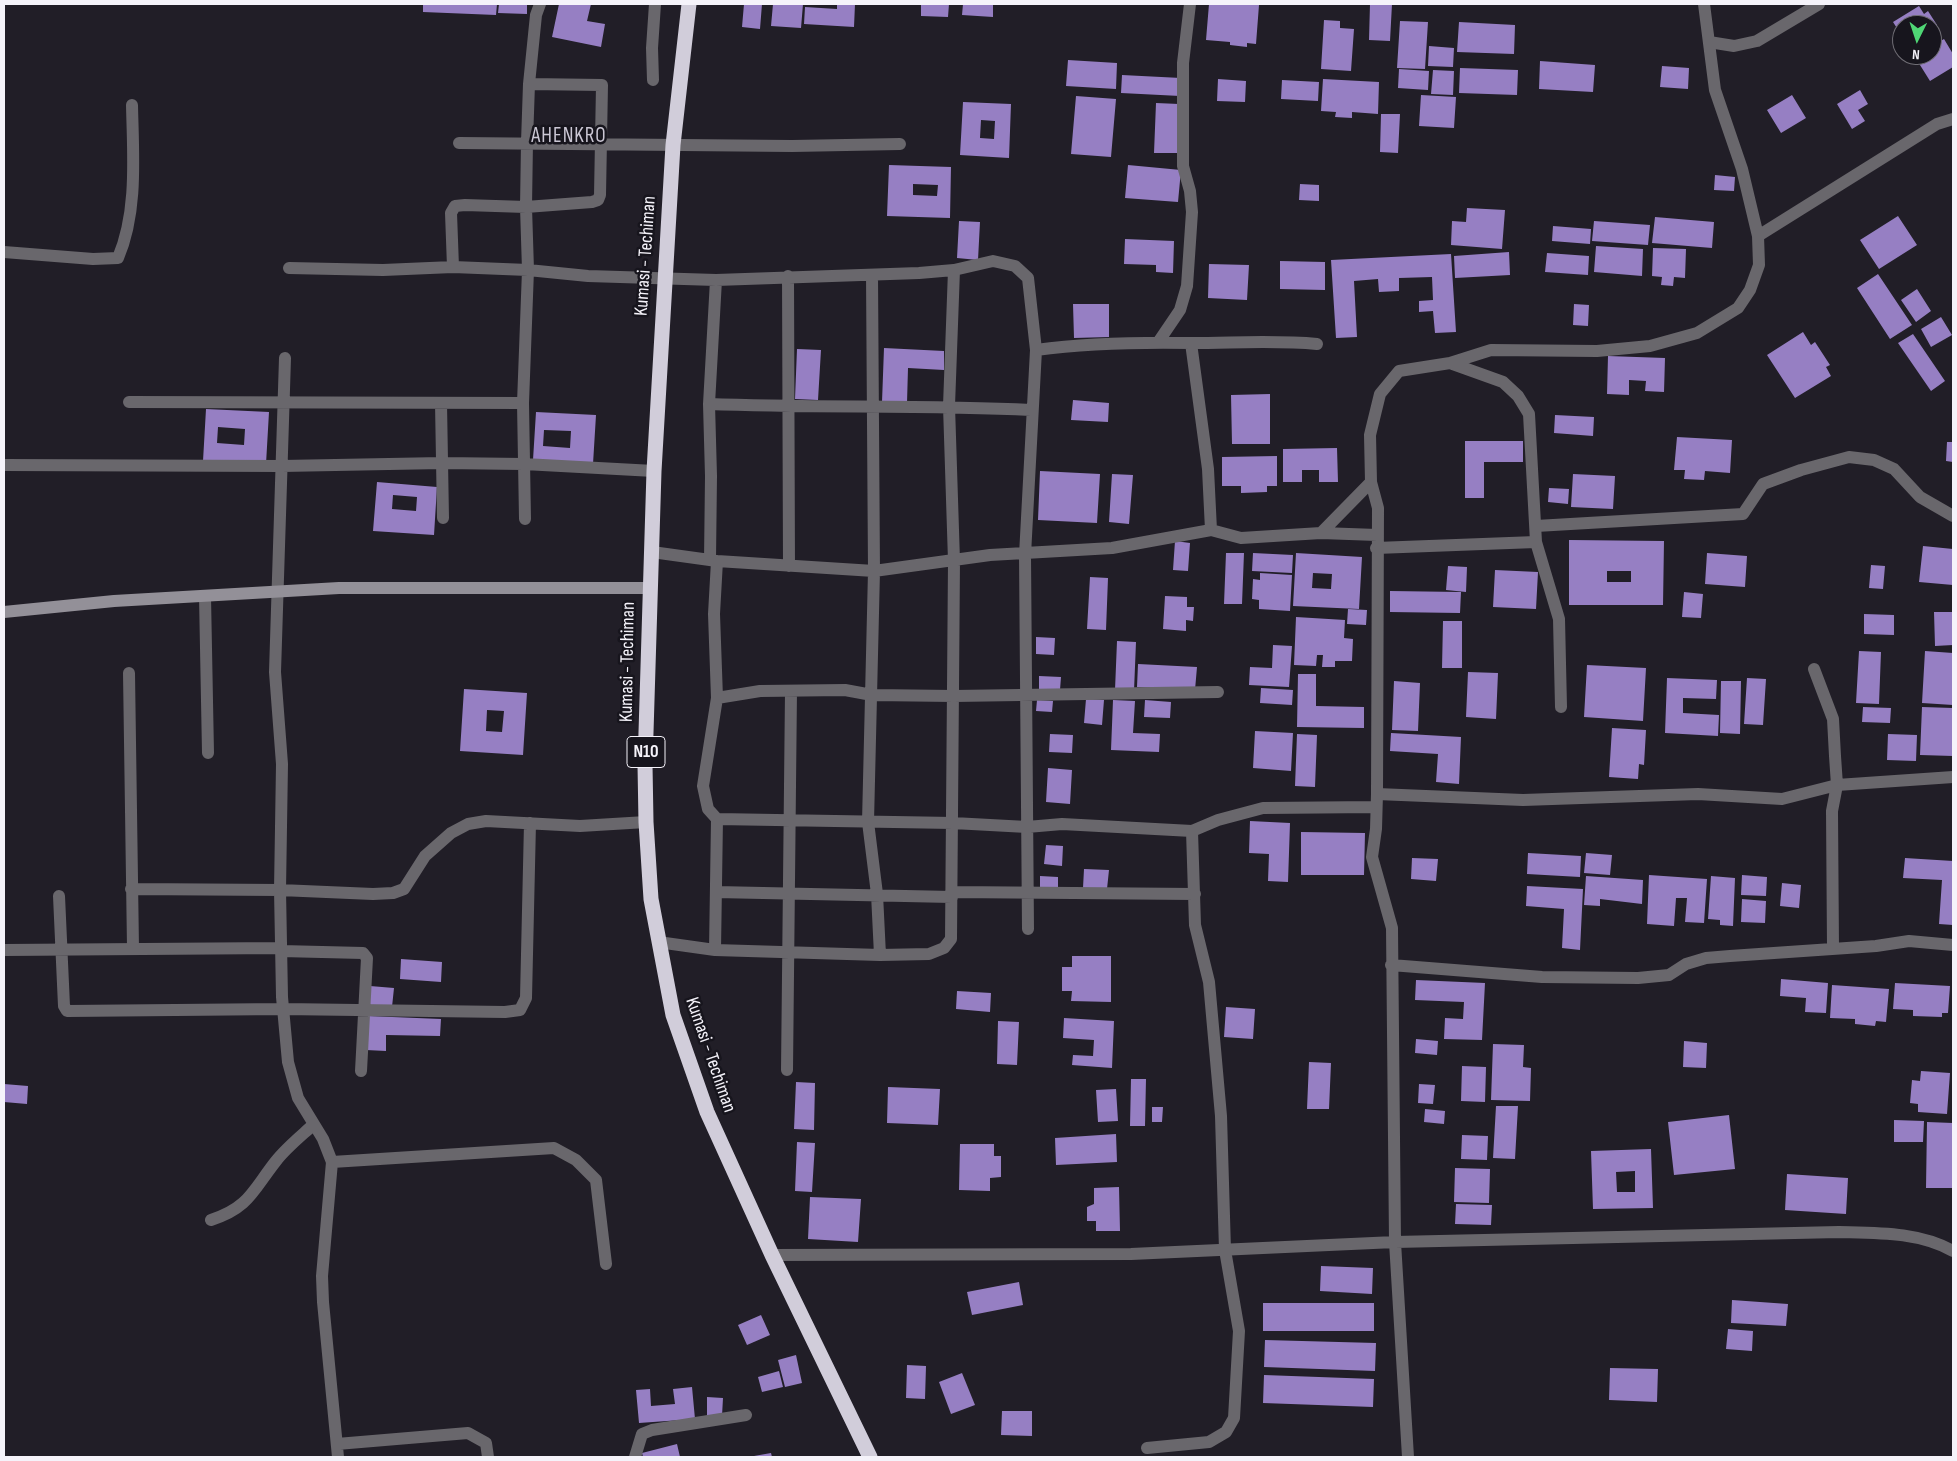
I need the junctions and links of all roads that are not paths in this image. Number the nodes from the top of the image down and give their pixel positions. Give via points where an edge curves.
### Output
1 (540, 4) edge
2 (655, 4) edge
3 (689, 4) edge
4 (1190, 4) edge
5 (1704, 4) edge
6 (1819, 4) edge
7 (1709, 42) junction
8 (653, 80) dead end
9 (529, 84) junction
10 (132, 105) dead end
11 (1953, 119) edge
12 (527, 142) junction
13 (459, 143) dead end
14 (900, 144) dead end
15 (601, 146) junction
16 (674, 146) junction
17 (526, 207) junction
18 (1758, 236) junction
19 (4, 252) edge
20 (453, 267) junction
21 (289, 268) dead end
22 (528, 270) junction
23 (954, 270) junction
24 (872, 275) junction
25 (788, 276) junction
26 (665, 278) junction
27 (716, 280) junction
28 (1159, 341) junction
29 (1191, 343) junction
30 (1317, 344) dead end
31 (1036, 350) junction
32 (285, 358) dead end
33 (1450, 362) junction
34 (129, 402) dead end
35 (441, 403) junction
36 (523, 403) junction
37 (282, 404) junction
38 (709, 404) junction
39 (949, 406) junction
40 (790, 407) junction
41 (874, 407) junction
42 (1032, 410) junction
43 (442, 463) junction
44 (524, 464) junction
45 (4, 465) edge
46 (282, 466) junction
47 (654, 471) junction
48 (1370, 482) junction
49 (1953, 516) edge
50 (443, 518) dead end
51 (525, 519) dead end
52 (1536, 526) junction
53 (1211, 530) junction
54 (1321, 533) junction
55 (1377, 542) junction
56 (1536, 542) junction
57 (652, 552) junction
58 (1025, 555) junction
59 (713, 560) junction
60 (954, 561) junction
61 (789, 566) junction
62 (874, 571) junction
63 (649, 588) junction
64 (279, 591) junction
65 (205, 596) junction
66 (4, 612) edge
67 (1814, 669) dead end
68 (129, 673) dead end
69 (791, 691) junction
70 (1218, 692) dead end
71 (1026, 694) junction
72 (872, 695) junction
73 (954, 696) junction
74 (717, 698) junction
75 (1561, 707) dead end
76 (208, 753) dead end
77 (1953, 777) edge
78 (1837, 785) junction
79 (1377, 794) junction
80 (1376, 807) junction
81 (717, 819) junction
82 (790, 820) junction
83 (646, 822) junction
84 (868, 822) junction
85 (953, 823) junction
86 (530, 824) junction
87 (1027, 827) junction
88 (1192, 831) junction
89 (131, 889) junction
90 (280, 890) junction
91 (716, 892) junction
92 (1028, 892) junction
93 (790, 894) junction
94 (877, 894) junction
95 (952, 894) junction
96 (1194, 894) junction
97 (59, 896) dead end
98 (1028, 929) dead end
99 (658, 942) junction
100 (1953, 944) edge
101 (133, 948) junction
102 (1833, 948) junction
103 (62, 949) junction
104 (281, 949) junction
105 (4, 950) edge
106 (715, 950) junction
107 (790, 952) junction
108 (880, 955) junction
109 (1391, 965) junction
110 (283, 1009) junction
111 (364, 1011) junction
112 (787, 1070) dead end
113 (362, 1071) dead end
114 (313, 1125) junction
115 (332, 1162) junction
116 (211, 1220) dead end
117 (1395, 1242) junction
118 (1225, 1250) junction
119 (1953, 1251) edge
120 (772, 1255) junction
121 (606, 1264) dead end
122 (746, 1415) dead end
123 (1147, 1448) dead end
124 (338, 1451) edge
125 (488, 1457) edge
126 (635, 1457) edge
127 (870, 1457) edge
128 (1408, 1457) edge

1 - 9 street
2 - 8 street
3 - 16 highway, Kumasi - Techiman / N10
4 - 28 street via 1184,63 1183,166 1192,212 1187,286 1180,310
5 - 7 street
6 - 7 street via 1757,41 1734,46
7 - 18 street via 1715,90 1742,169
9 - 12 street
9 - 15 street via 602,85
10 - 19 street via 132,193 125,242 118,258
11 - 18 street via 1937,124
12 - 13 street
12 - 15 street
12 - 17 street
14 - 16 street
15 - 16 street
15 - 17 street via 598,200
16 - 26 highway, Kumasi - Techiman / N10
17 - 20 street via 455,206 451,213
17 - 22 street
18 - 33 street via 1759,265 1750,290 1738,308 1697,333 1650,346 1596,351 1491,350
20 - 21 street via 384,270
20 - 22 street
22 - 26 street
22 - 36 street
23 - 24 street
23 - 31 street via 993,261 1015,266 1028,278
23 - 39 street
24 - 25 street
24 - 41 street
25 - 27 street
25 - 40 street
26 - 27 street
26 - 47 highway, Kumasi - Techiman / N10
27 - 38 street
28 - 29 street
28 - 31 street via 1086,343
29 - 30 street via 1288,341
29 - 53 street via 1208,469
31 - 42 street
32 - 37 street
33 - 48 street via 1399,371 1380,394 1370,435
33 - 52 street via 1502,382 1518,396 1529,414
34 - 37 street
35 - 36 street
35 - 37 street
35 - 43 street
36 - 44 street
37 - 46 street
38 - 40 street
38 - 59 street
39 - 41 street
39 - 42 street
39 - 60 street
40 - 41 street
40 - 61 street
41 - 62 street
42 - 58 street
43 - 44 street
43 - 46 street
43 - 50 street
44 - 47 street
44 - 51 street
45 - 46 street
46 - 64 street
47 - 57 highway, Kumasi - Techiman / N10
48 - 54 street
48 - 55 street via 1378,508
49 - 52 street via 1920,497 1894,468 1874,460 1849,456 1763,484 1743,514
52 - 56 street
53 - 54 street via 1241,538
53 - 58 street via 1112,548
54 - 55 street
55 - 56 street
55 - 79 street
56 - 75 street via 1559,619
57 - 59 street
57 - 63 highway, Kumasi - Techiman / N10
58 - 60 street via 990,555
58 - 71 street
59 - 61 street
59 - 74 street
60 - 62 street
60 - 73 street
61 - 62 street
62 - 72 street
63 - 64 main road via 339,588
63 - 83 highway, Kumasi - Techiman / N10
64 - 65 main road
64 - 90 street via 275,672 282,764
65 - 66 main road
65 - 76 street
67 - 78 street via 1833,719
68 - 89 street
69 - 72 street via 845,690
69 - 74 street via 760,691
69 - 82 street
70 - 71 street
71 - 73 street
71 - 87 street
72 - 73 street
72 - 84 street
73 - 85 street
74 - 81 street via 703,786 708,809
77 - 78 street
78 - 79 street via 1782,799 1698,794 1523,800
78 - 102 street via 1832,811
79 - 80 street
80 - 88 street via 1263,808
80 - 109 street via 1372,857 1392,928
81 - 82 street
81 - 91 street
82 - 84 street
82 - 93 street
83 - 86 street via 580,826
83 - 99 highway, Kumasi - Techiman / N10 via 651,899
84 - 85 street
84 - 94 street
85 - 87 street
85 - 95 street
86 - 90 street via 486,821 468,824 436,846 417,865 404,889 393,893
86 - 111 street via 526,998 520,1010
87 - 88 street via 1062,824
87 - 92 street
88 - 96 street
89 - 90 street
89 - 101 street
90 - 104 street
91 - 93 street
91 - 106 street
92 - 95 street
92 - 96 street
92 - 98 street
93 - 94 street
93 - 107 street
94 - 95 street
94 - 108 street
95 - 108 street via 951,939 944,948 929,954
96 - 118 street via 1195,925 1209,982 1221,1116
97 - 103 street
99 - 106 street
99 - 120 highway, Kumasi - Techiman / N10 via 673,1015 707,1112
100 - 102 street via 1909,941
101 - 103 street
101 - 104 street
102 - 109 street via 1706,958 1686,964 1669,975 1638,978 1542,977
103 - 105 street
103 - 110 street via 64,1006 67,1011
104 - 110 street
104 - 111 street via 362,953 367,958
106 - 107 street
107 - 108 street
107 - 112 street
109 - 117 street
110 - 111 street
110 - 114 street via 288,1062 298,1098
111 - 113 street
114 - 115 street via 323,1139
114 - 116 street via 276,1160 241,1206
115 - 121 street via 554,1148 576,1160 596,1180
115 - 124 street via 322,1276
117 - 118 street
117 - 119 street via 1839,1232 1892,1234 1931,1240
117 - 128 street
118 - 120 street via 1131,1254
118 - 123 street via 1239,1331 1234,1418 1226,1432 1209,1442
120 - 127 highway, Kumasi - Techiman / N10
122 - 126 street via 652,1430 642,1434
124 - 125 street via 468,1433 486,1443

